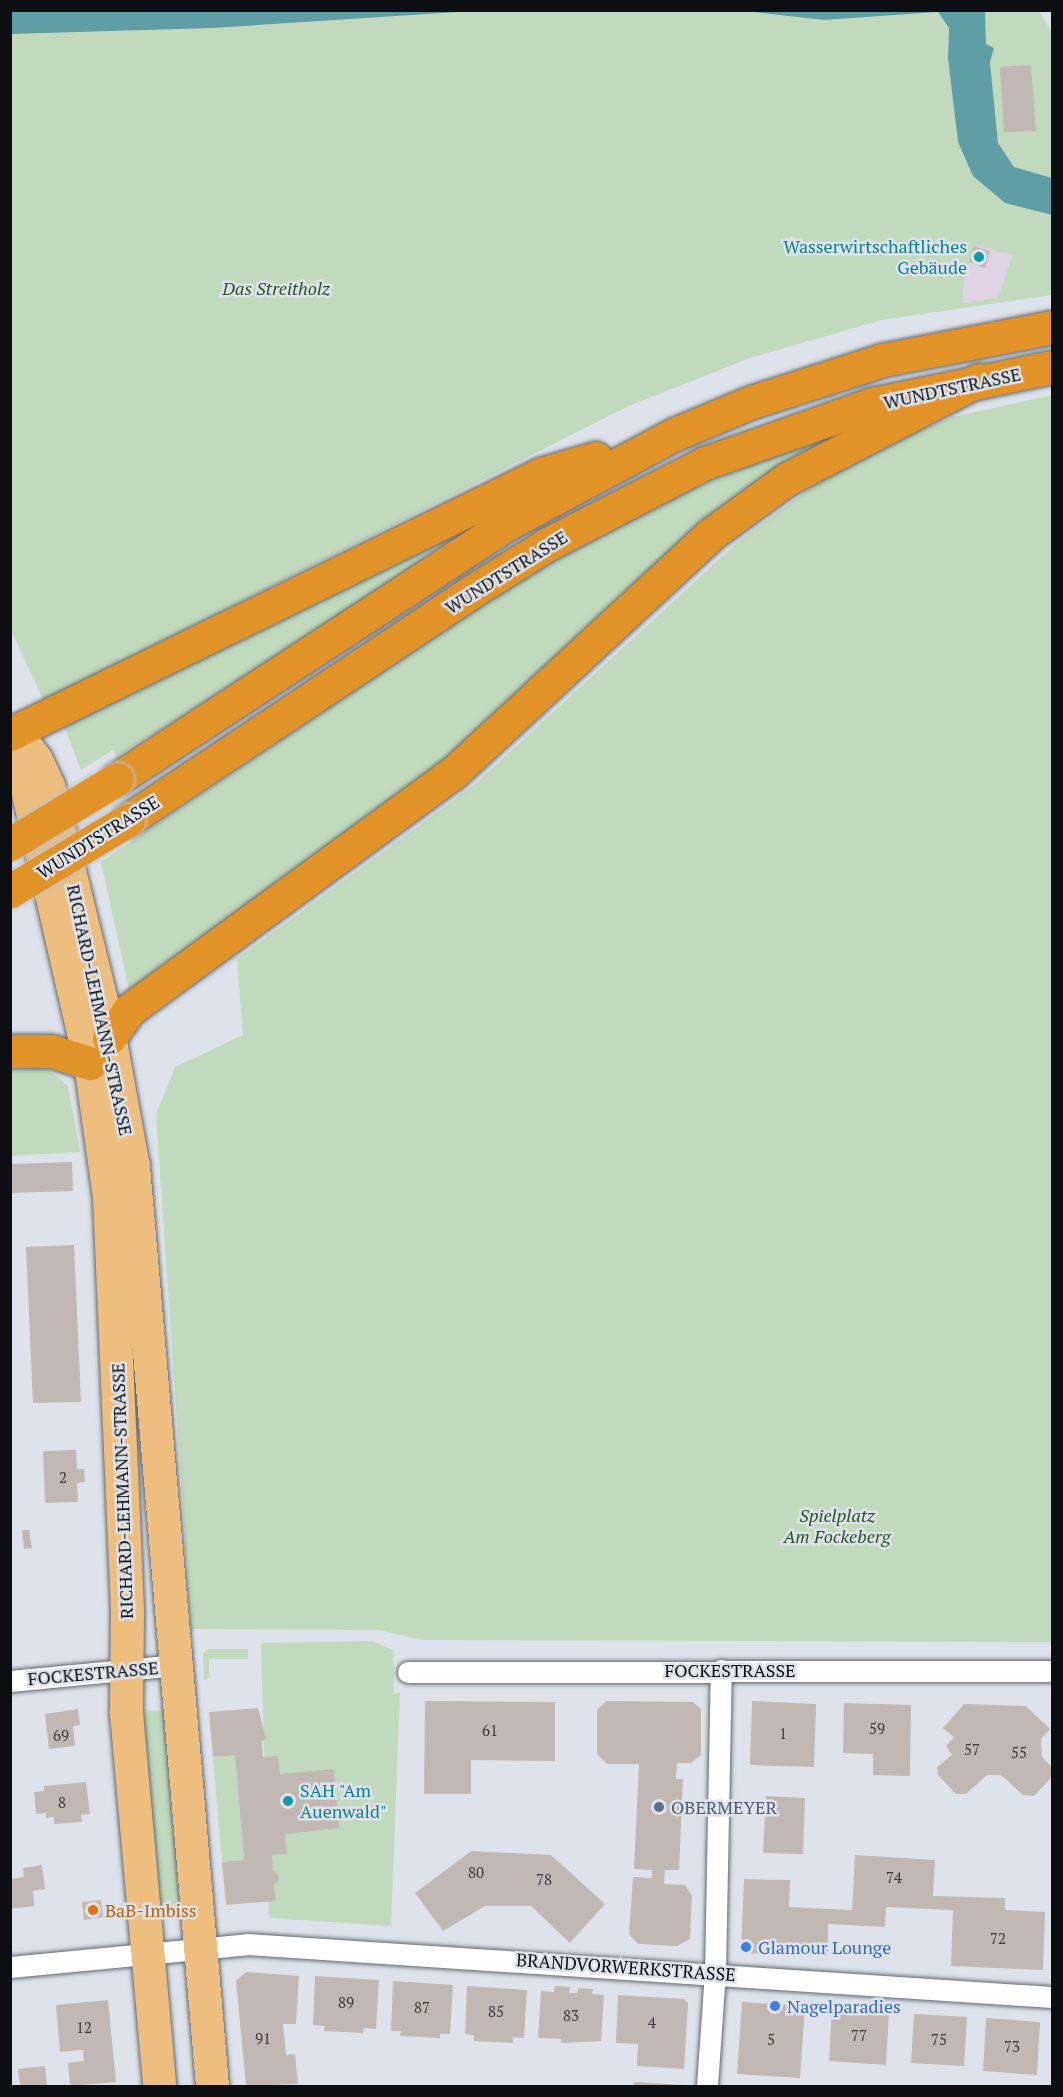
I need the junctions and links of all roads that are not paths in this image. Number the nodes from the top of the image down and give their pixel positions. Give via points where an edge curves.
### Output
1 (1053, 327) edge
2 (1053, 367) edge
3 (979, 380) junction
4 (675, 434) junction
5 (13, 733) edge
6 (10, 844) edge
7 (10, 891) edge
8 (100, 1050) junction
9 (10, 1051) edge
10 (175, 1665) junction
11 (127, 1668) junction
12 (721, 1670) junction
13 (1053, 1671) edge
14 (408, 1672) dead end
15 (10, 1681) edge
16 (199, 1949) junction
17 (146, 1953) junction
18 (10, 1967) edge
19 (715, 1973) junction
20 (1053, 1997) edge
21 (159, 2086) edge
22 (212, 2086) edge
23 (707, 2086) edge

1 - 4 highway via 883,360 752,402
2 - 3 highway, WUNDTSTRASSE
3 - 7 highway, WUNDTSTRASSE, bridge via 816,422 705,463 620,505 471,592 128,820
3 - 8 highway via 787,478 711,534 453,774 129,1010
4 - 5 highway via 541,474
4 - 6 highway, bridge via 505,525
5 - 8 main road, RICHARD-LEHMANN-STRASSE via 36,760 48,786
8 - 9 highway
8 - 10 main road, RICHARD-LEHMANN-STRASSE via 133,1166
8 - 11 main road, RICHARD-LEHMANN-STRASSE via 99,1109 116,1283
10 - 11 street, FOCKESTRASSE
10 - 16 main road, RICHARD-LEHMANN-STRASSE
11 - 15 street, FOCKESTRASSE
11 - 17 main road, RICHARD-LEHMANN-STRASSE via 126,1713
12 - 13 street, FOCKESTRASSE
12 - 14 street, FOCKESTRASSE
12 - 19 street
16 - 17 street, BRANDVORWERKSTRASSE
16 - 19 street, BRANDVORWERKSTRASSE via 247,1944
16 - 22 main road, RICHARD-LEHMANN-STRASSE
17 - 18 street, BRANDVORWERKSTRASSE
17 - 21 main road, RICHARD-LEHMANN-STRASSE
19 - 20 street, BRANDVORWERKSTRASSE
19 - 23 street

